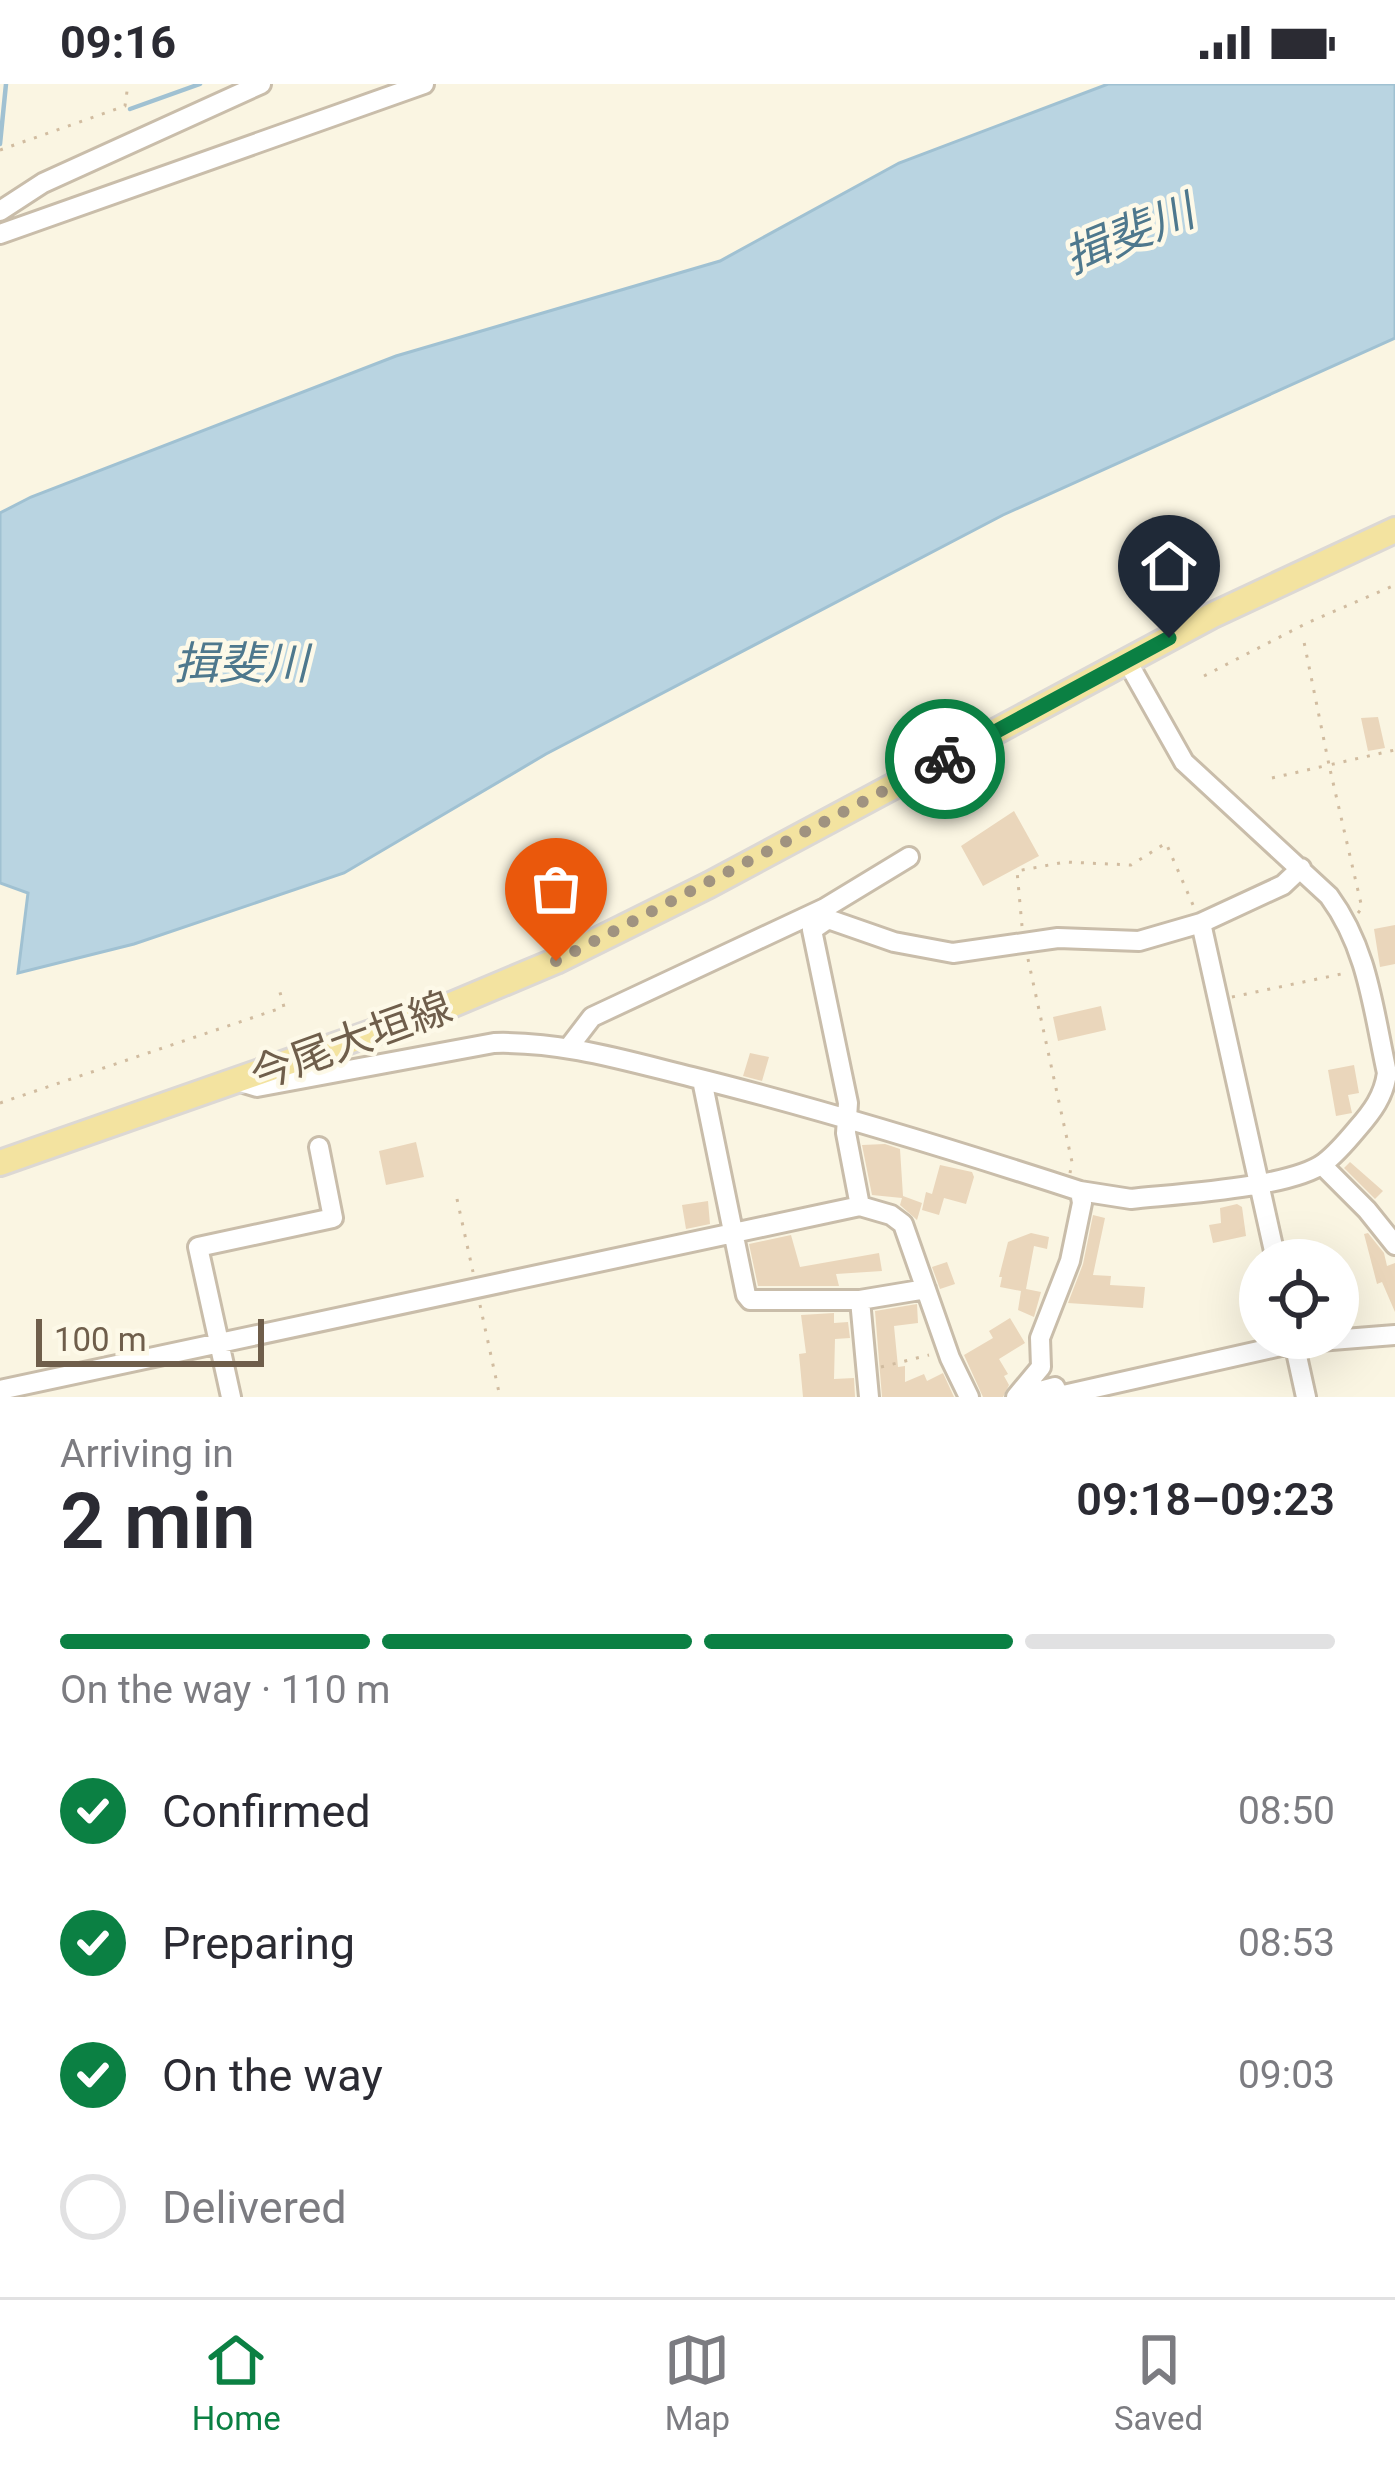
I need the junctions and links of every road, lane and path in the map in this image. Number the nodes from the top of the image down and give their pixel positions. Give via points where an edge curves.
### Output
1 (128, 84) edge
2 (261, 84) edge
3 (424, 84) edge
4 (0, 150) edge
5 (0, 212) edge
6 (0, 234) edge
7 (1395, 530) edge
8 (1395, 585) edge
9 (1303, 638) dead end
10 (1127, 661) junction
11 (1204, 676) dead end
12 (1395, 750) edge
13 (1330, 765) junction
14 (1272, 778) dead end
15 (909, 857) dead end
16 (1301, 868) junction
17 (1348, 921) junction
18 (1201, 923) junction
19 (1024, 942) junction
20 (1364, 970) junction
21 (278, 985) dead end
22 (1219, 1000) junction
23 (569, 1047) junction
24 (1391, 1071) edge
25 (702, 1080) junction
26 (237, 1082) junction
27 (0, 1103) edge
28 (845, 1115) junction
29 (319, 1147) dead end
30 (0, 1163) edge
31 (1322, 1165) junction
32 (1258, 1183) junction
33 (1074, 1188) junction
34 (860, 1206) junction
35 (734, 1234) junction
36 (1271, 1239) edge
37 (1395, 1245) edge
38 (926, 1289) junction
39 (860, 1300) junction
40 (1395, 1335) edge
41 (1359, 1337) edge
42 (219, 1343) junction
43 (1239, 1354) edge
44 (950, 1358) junction
45 (1298, 1359) edge
46 (868, 1371) junction
47 (0, 1390) edge
48 (231, 1397) edge
49 (869, 1397) edge
50 (969, 1397) edge
51 (1017, 1397) edge
52 (1306, 1397) edge

1 - 4 path via 125,106
2 - 5 street via 44,183
3 - 6 street
7 - 10 main road, 今尾大垣線
8 - 11 path
9 - 13 path
10 - 16 street via 1184,762
10 - 26 main road, 今尾大垣線 via 556,961
12 - 13 path
13 - 14 path
13 - 17 path via 1362,908
15 - 23 street via 825,908 592,1017
16 - 17 street
16 - 18 street via 1283,885
17 - 20 street
18 - 19 street via 1139,940
18 - 19 path via 1166,843 1131,865 1065,862 1017,872
18 - 22 street
19 - 28 street via 953,952 828,919 812,930
19 - 33 path
20 - 22 path
20 - 24 street
21 - 27 path via 284,1007
22 - 32 street
23 - 25 street
23 - 26 street via 494,1043 257,1087
24 - 31 street via 1376,1107
25 - 28 street
25 - 35 street
26 - 30 main road, 今尾大垣線
28 - 33 street
28 - 34 street
29 - 42 street via 333,1217 198,1247
31 - 32 street
31 - 37 street
32 - 33 street via 1131,1199
32 - 36 street
33 - 51 street via 1082,1203 1070,1261 1040,1338 1041,1367
34 - 35 street
34 - 38 street via 903,1224
35 - 39 street via 750,1300
35 - 42 street
38 - 39 street
38 - 44 street
39 - 46 street
40 - 41 street
42 - 47 street
42 - 48 street
43 - 51 street via 1059,1396 1055,1387
44 - 46 path via 925,1354
44 - 50 street
45 - 52 street
46 - 49 street

